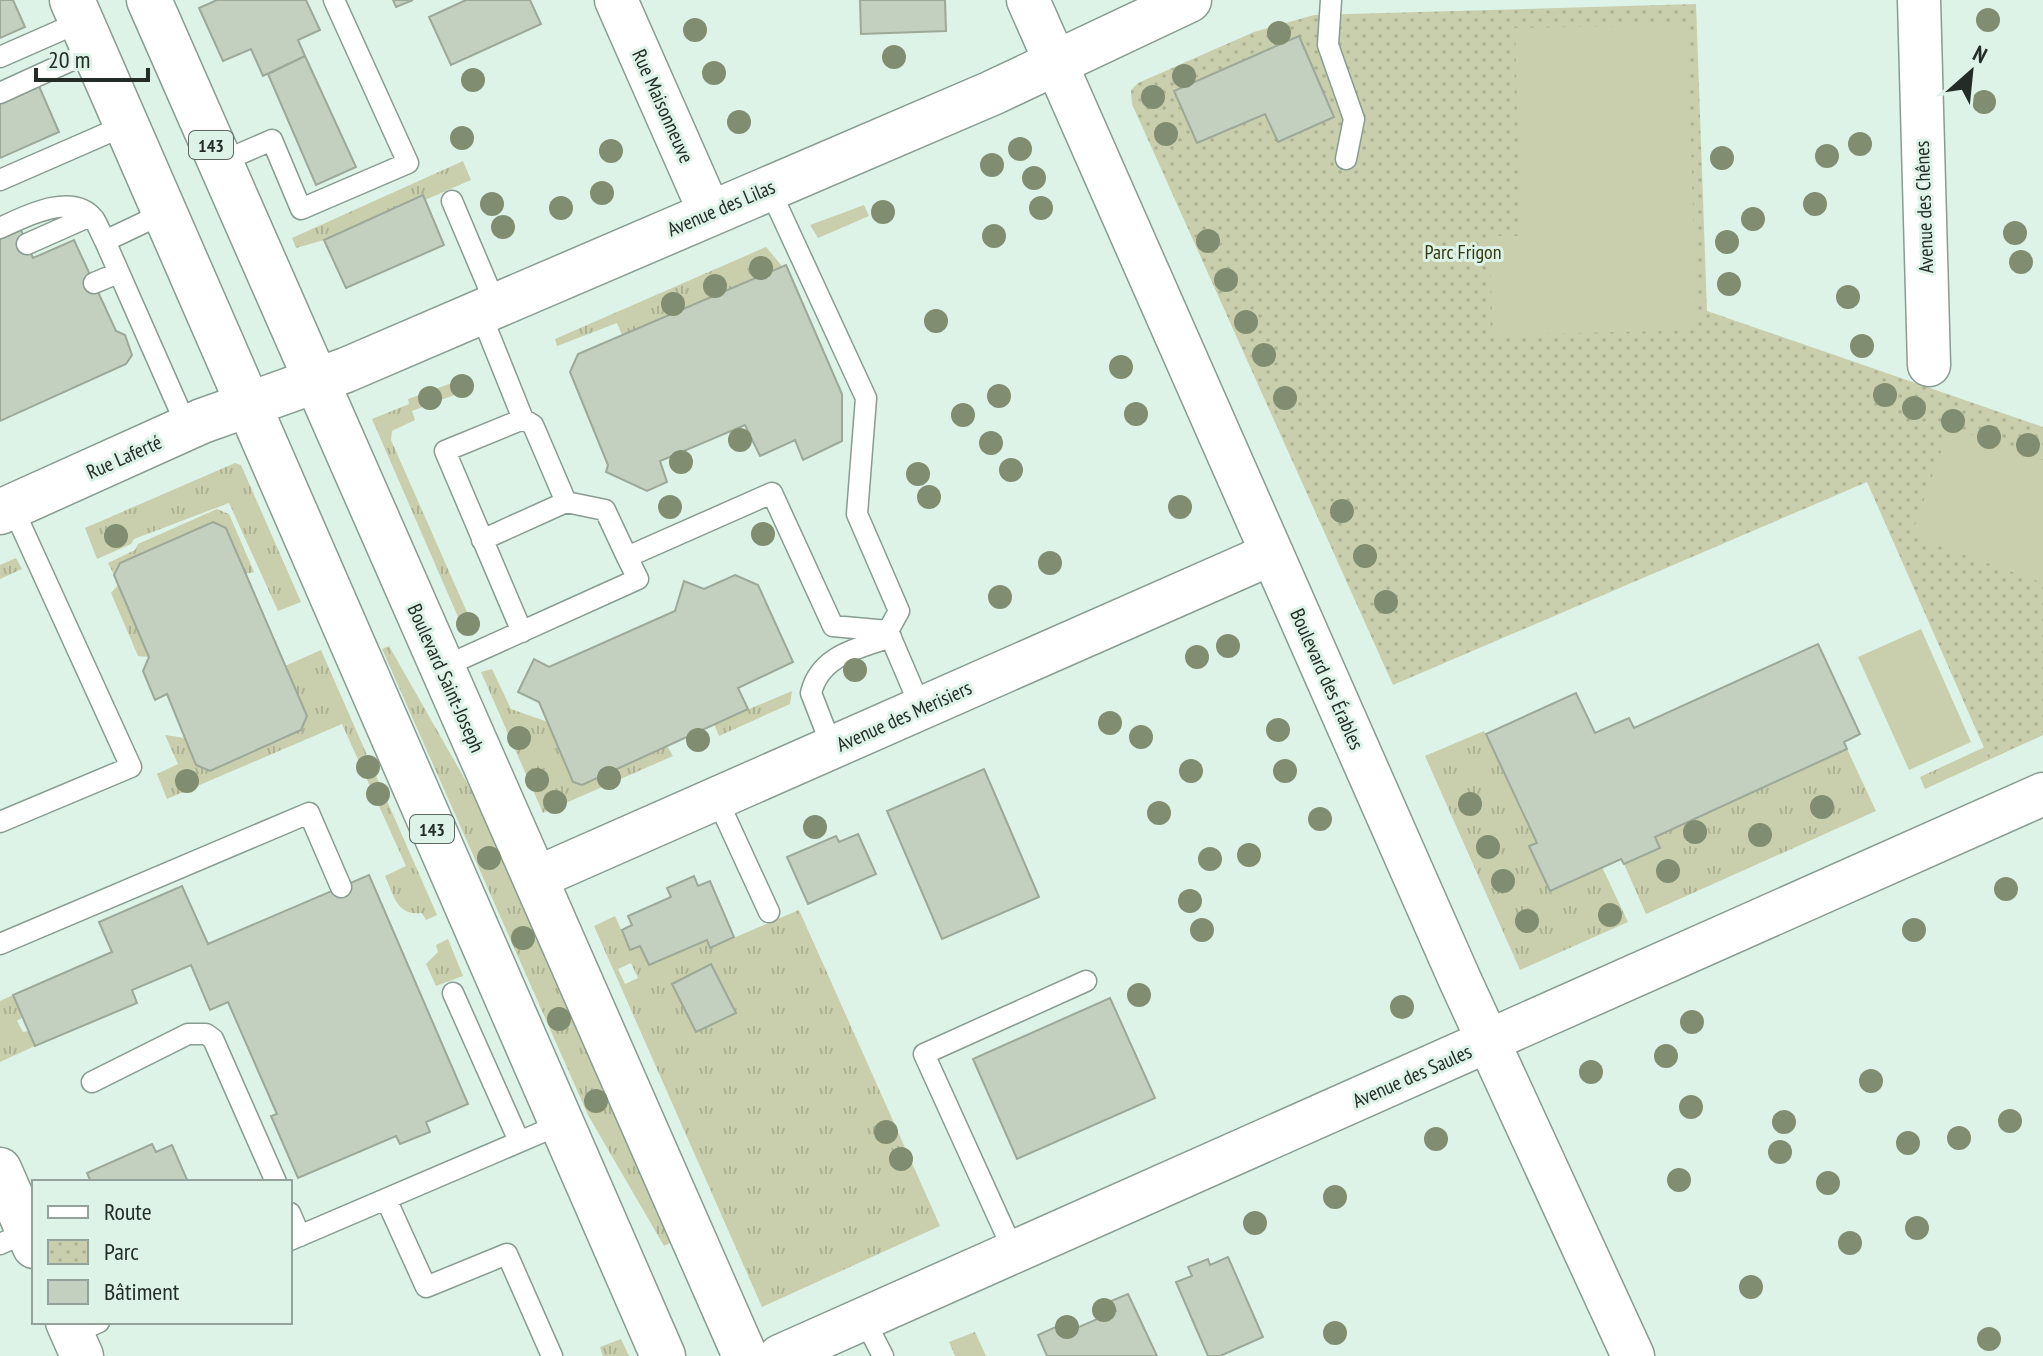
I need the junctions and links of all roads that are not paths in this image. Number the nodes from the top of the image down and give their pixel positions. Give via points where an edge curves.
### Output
1 (149, 0) edge
2 (334, 0) edge
3 (616, 0) edge
4 (1028, 0) edge
5 (1189, 0) edge
6 (1331, 0) edge
7 (1919, 0) edge
8 (83, 24) edge
9 (0, 57) edge
10 (1055, 64) junction
11 (0, 93) edge
12 (126, 125) junction
13 (1346, 159) dead end
14 (219, 163) junction
15 (0, 180) edge
16 (769, 188) junction
17 (452, 201) dead end
18 (164, 213) junction
19 (710, 213) junction
20 (90, 216) junction
21 (0, 228) edge
22 (105, 241) junction
23 (27, 244) dead end
24 (118, 273) junction
25 (94, 283) dead end
26 (488, 309) junction
27 (1929, 365) dead end
28 (315, 382) junction
29 (248, 405) junction
30 (523, 419) junction
31 (188, 429) junction
32 (566, 502) junction
33 (4, 503) edge
34 (482, 540) junction
35 (1271, 554) junction
36 (627, 557) junction
37 (522, 632) junction
38 (889, 634) junction
39 (441, 668) junction
40 (921, 708) junction
41 (832, 747) junction
42 (2043, 794) edge
43 (717, 799) junction
44 (0, 822) edge
45 (536, 878) junction
46 (341, 887) dead end
47 (769, 912) dead end
48 (0, 944) edge
49 (1086, 981) dead end
50 (453, 993) dead end
51 (1488, 1042) junction
52 (92, 1082) dead end
53 (561, 1124) junction
54 (519, 1141) junction
55 (0, 1169) edge
56 (275, 1180) edge
57 (386, 1199) junction
58 (295, 1238) edge
59 (20, 1241) edge
60 (1014, 1252) junction
61 (864, 1319) junction
62 (552, 1356) edge
63 (663, 1356) edge
64 (745, 1356) edge
65 (780, 1356) edge
66 (883, 1356) edge
67 (1633, 1356) edge

1 - 14 main road, Boulevard Saint-Joseph / 143
2 - 14 lane via 408,163 301,209 272,140
3 - 19 street, Rue Maisonneuve
4 - 10 street, Boulevard des Érables
5 - 10 main road, Avenue des Lilas
6 - 13 lane via 1328,45 1354,119
7 - 27 street, Avenue des Chênes
8 - 9 lane
8 - 11 lane
8 - 12 main road, 143
10 - 16 main road, Avenue des Lilas
10 - 35 street, Boulevard des Érables
12 - 15 lane
12 - 18 main road, 143
14 - 28 main road, Boulevard Saint-Joseph / 143
16 - 19 main road, Avenue des Lilas
16 - 38 lane via 866,398 857,514 899,611
17 - 26 lane
18 - 22 lane
18 - 29 main road, 143
19 - 26 main road, Avenue des Lilas
20 - 21 lane via 69,207 41,210
20 - 22 lane
20 - 23 lane
22 - 24 lane
24 - 25 lane
24 - 31 lane
26 - 28 main road, Avenue des Lilas
26 - 30 lane
28 - 29 main road, Avenue des Lilas
28 - 39 main road, Boulevard Saint-Joseph / 143
29 - 31 main road, Rue Laferté
29 - 53 main road, 143
30 - 32 lane via 533,425
30 - 34 lane via 445,451
31 - 33 main road, Rue Laferté
32 - 34 lane
32 - 36 lane via 605,510
33 - 44 lane via 131,767
34 - 37 lane
35 - 40 street, Avenue des Merisiers
35 - 51 street, Boulevard des Érables
36 - 37 lane via 638,579
36 - 38 lane via 772,493 833,626
37 - 39 lane
38 - 40 lane
38 - 41 lane via 831,660 819,673 811,693
39 - 45 main road, Boulevard Saint-Joseph / 143
40 - 41 street, Avenue des Merisiers
41 - 43 street, Avenue des Merisiers
42 - 51 street, Avenue des Saules
43 - 45 street, Avenue des Merisiers
43 - 47 lane
45 - 64 main road, Boulevard Saint-Joseph / 143
46 - 48 lane via 309,813
49 - 60 lane via 924,1054
50 - 54 lane
51 - 60 street, Avenue des Saules
51 - 67 street, Boulevard des Érables
52 - 56 lane via 188,1034 206,1034 213,1039
53 - 54 lane
53 - 63 main road, 143
54 - 57 lane
55 - 59 street
57 - 58 lane
57 - 62 lane via 426,1287 507,1254
60 - 61 street, Avenue des Saules
61 - 65 street, Avenue des Saules
61 - 66 lane

